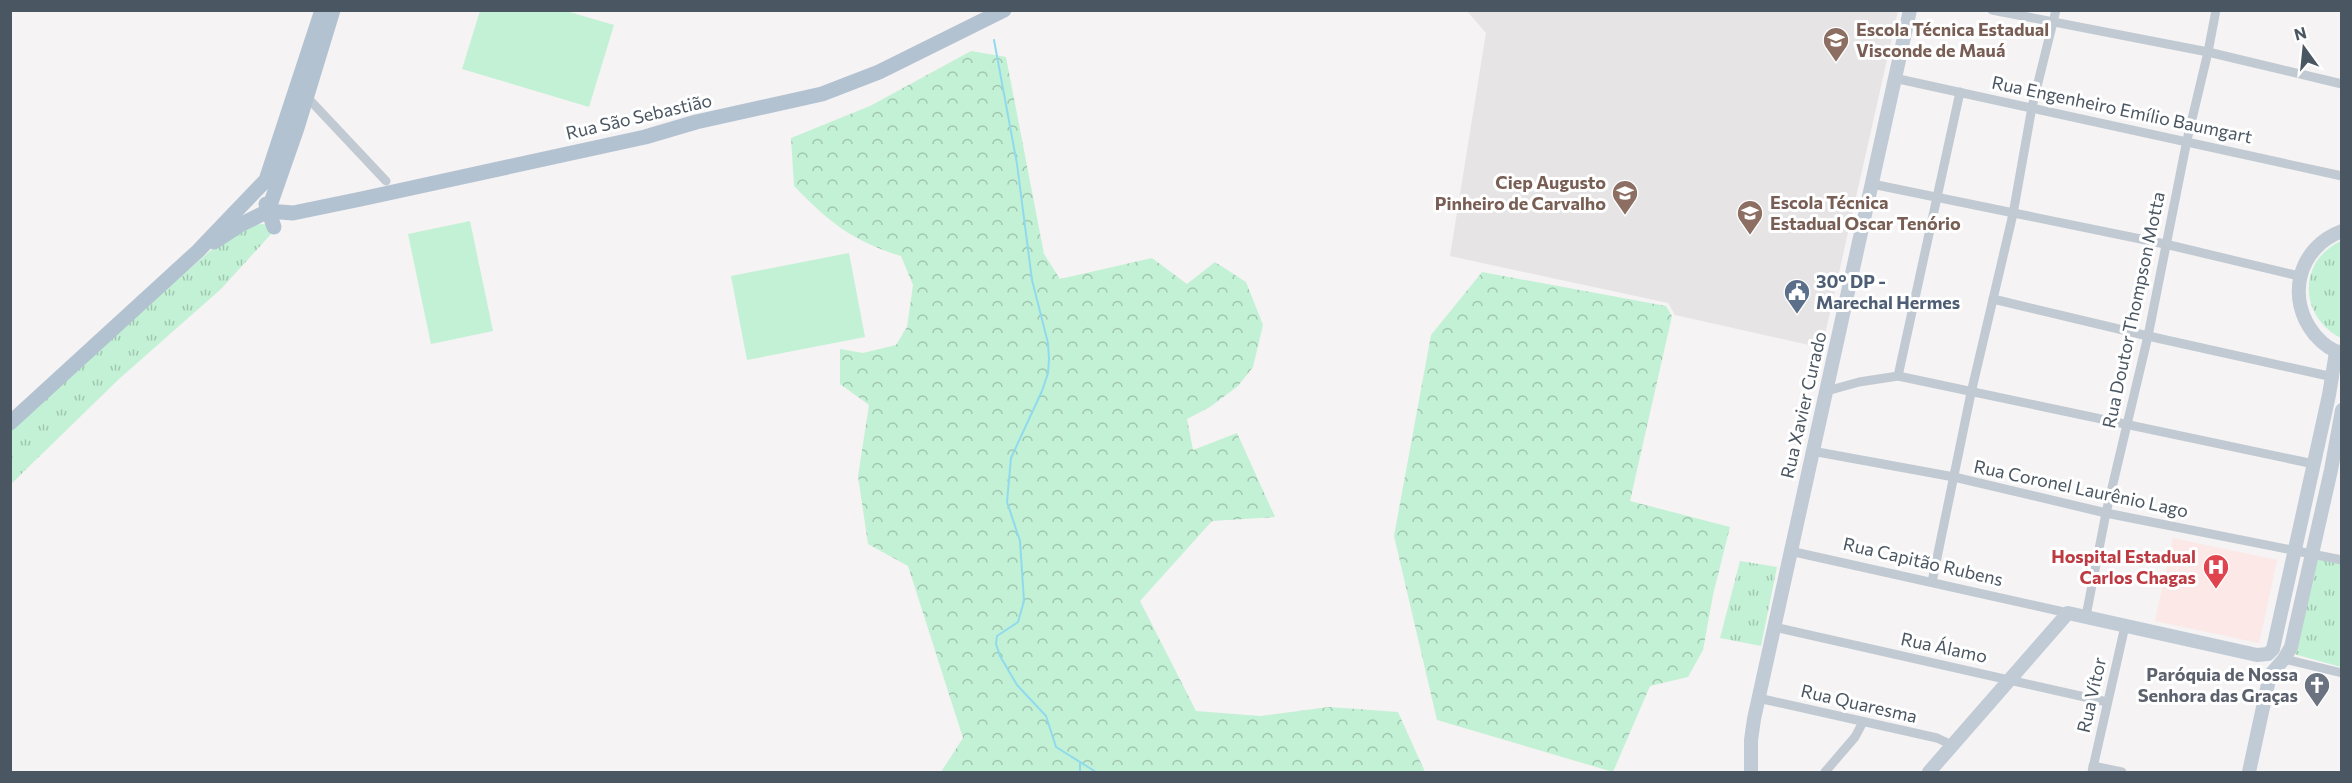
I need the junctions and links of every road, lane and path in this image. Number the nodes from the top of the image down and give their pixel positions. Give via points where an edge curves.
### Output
1 (322, 10) edge
2 (333, 10) edge
3 (1004, 10) edge
4 (1910, 10) edge
5 (1992, 10) edge
6 (2056, 10) edge
7 (2216, 10) edge
8 (2053, 22) junction
9 (2208, 52) junction
10 (1894, 78) junction
11 (2342, 84) edge
12 (1960, 92) junction
13 (306, 96) junction
14 (2032, 107) junction
15 (2187, 140) junction
16 (2342, 176) edge
17 (266, 180) junction
18 (386, 182) dead end
19 (1872, 184) junction
20 (1937, 198) junction
21 (268, 211) junction
22 (2013, 214) junction
23 (274, 227) dead end
24 (2342, 231) edge
25 (2165, 244) junction
26 (198, 251) junction
27 (2299, 276) junction
28 (1993, 298) junction
29 (2148, 336) junction
30 (2339, 353) edge
31 (1898, 376) junction
32 (2333, 377) junction
33 (1827, 390) junction
34 (1971, 393) junction
35 (2342, 410) edge
36 (10, 423) edge
37 (2127, 424) junction
38 (1812, 451) junction
39 (2314, 464) junction
40 (2336, 471) edge
41 (1954, 477) junction
42 (2106, 513) junction
43 (1790, 550) junction
44 (2294, 550) junction
45 (2311, 554) junction
46 (2342, 560) edge
47 (1932, 582) junction
48 (2047, 608) junction
49 (2068, 613) junction
50 (2086, 616) junction
51 (2125, 626) junction
52 (1774, 627) junction
53 (2054, 628) junction
54 (2284, 659) junction
55 (2342, 673) edge
56 (2011, 679) junction
57 (1758, 698) junction
58 (2107, 702) junction
59 (1863, 722) junction
60 (1952, 745) junction
61 (2092, 769) edge
62 (1751, 772) edge
63 (1825, 772) edge
64 (1931, 772) edge
65 (2122, 772) edge
66 (2249, 772) edge

1 - 17 main road
2 - 13 main road
3 - 21 main road, Rua São Sebastião via 879,72 822,94 349,201 286,214
4 - 10 main road, Rua Xavier Curado
5 - 8 street
6 - 8 street
7 - 9 street, Rua Doutor Thompson Motta
8 - 9 street
8 - 14 street
9 - 11 street
9 - 15 street, Rua Doutor Thompson Motta
10 - 12 street, Rua Engenheiro Emílio Baumgart
10 - 19 main road, Rua Xavier Curado
12 - 14 street, Rua Engenheiro Emílio Baumgart
12 - 20 street
13 - 18 street
13 - 21 main road
14 - 15 street, Rua Engenheiro Emílio Baumgart
14 - 22 street
15 - 16 street, Rua Engenheiro Emílio Baumgart
15 - 25 street, Rua Doutor Thompson Motta
17 - 21 main road
17 - 26 main road
19 - 20 street
19 - 33 main road, Rua Xavier Curado
20 - 22 street
20 - 31 street
21 - 23 main road
21 - 26 main road
22 - 25 street
22 - 28 street
24 - 27 main road via 2318,245
25 - 27 street
25 - 29 street, Rua Doutor Thompson Motta
26 - 36 main road
27 - 30 main road via 2301,312 2309,328 2321,342
28 - 29 street
28 - 34 street
29 - 32 street
29 - 37 street, Rua Doutor Thompson Motta
30 - 32 main road
31 - 33 street
31 - 34 street
32 - 39 main road
33 - 38 main road, Rua Xavier Curado
34 - 37 street
34 - 41 street
35 - 40 main road
37 - 39 street
37 - 42 street, Rua Doutor Thompson Motta
38 - 41 street, Rua Coronel Laurênio Lago
38 - 43 main road, Rua Xavier Curado
39 - 44 main road
40 - 45 main road
41 - 42 street, Rua Coronel Laurênio Lago
41 - 47 street
42 - 44 street, Rua Coronel Laurênio Lago
42 - 50 street, Rua Doutor Thompson Motta
43 - 47 street, Rua Capitão Rubens
43 - 52 main road, Rua Xavier Curado
44 - 45 street, Rua Coronel Laurênio Lago
44 - 51 main road, Rua Capitão Rubens via 2273,650 2268,654 2257,655
45 - 46 street, Rua Coronel Laurênio Lago
45 - 54 main road
47 - 48 street, Rua Capitão Rubens
48 - 49 street, Rua Capitão Rubens
48 - 53 street
49 - 50 main road, Rua Capitão Rubens
49 - 53 main road
50 - 51 main road, Rua Capitão Rubens
51 - 58 street, Rua Vítor
52 - 56 street, Rua Álamo
52 - 57 main road, Rua Xavier Curado
53 - 56 main road
54 - 55 street
54 - 66 main road via 2270,675
56 - 58 street, Rua Álamo
56 - 60 main road
57 - 59 street, Rua Quaresma
57 - 62 main road, Rua Xavier Curado via 1751,740
58 - 61 street, Rua Vítor
59 - 60 street, Rua Quaresma via 1937,738
59 - 63 street
60 - 64 main road
61 - 65 street

